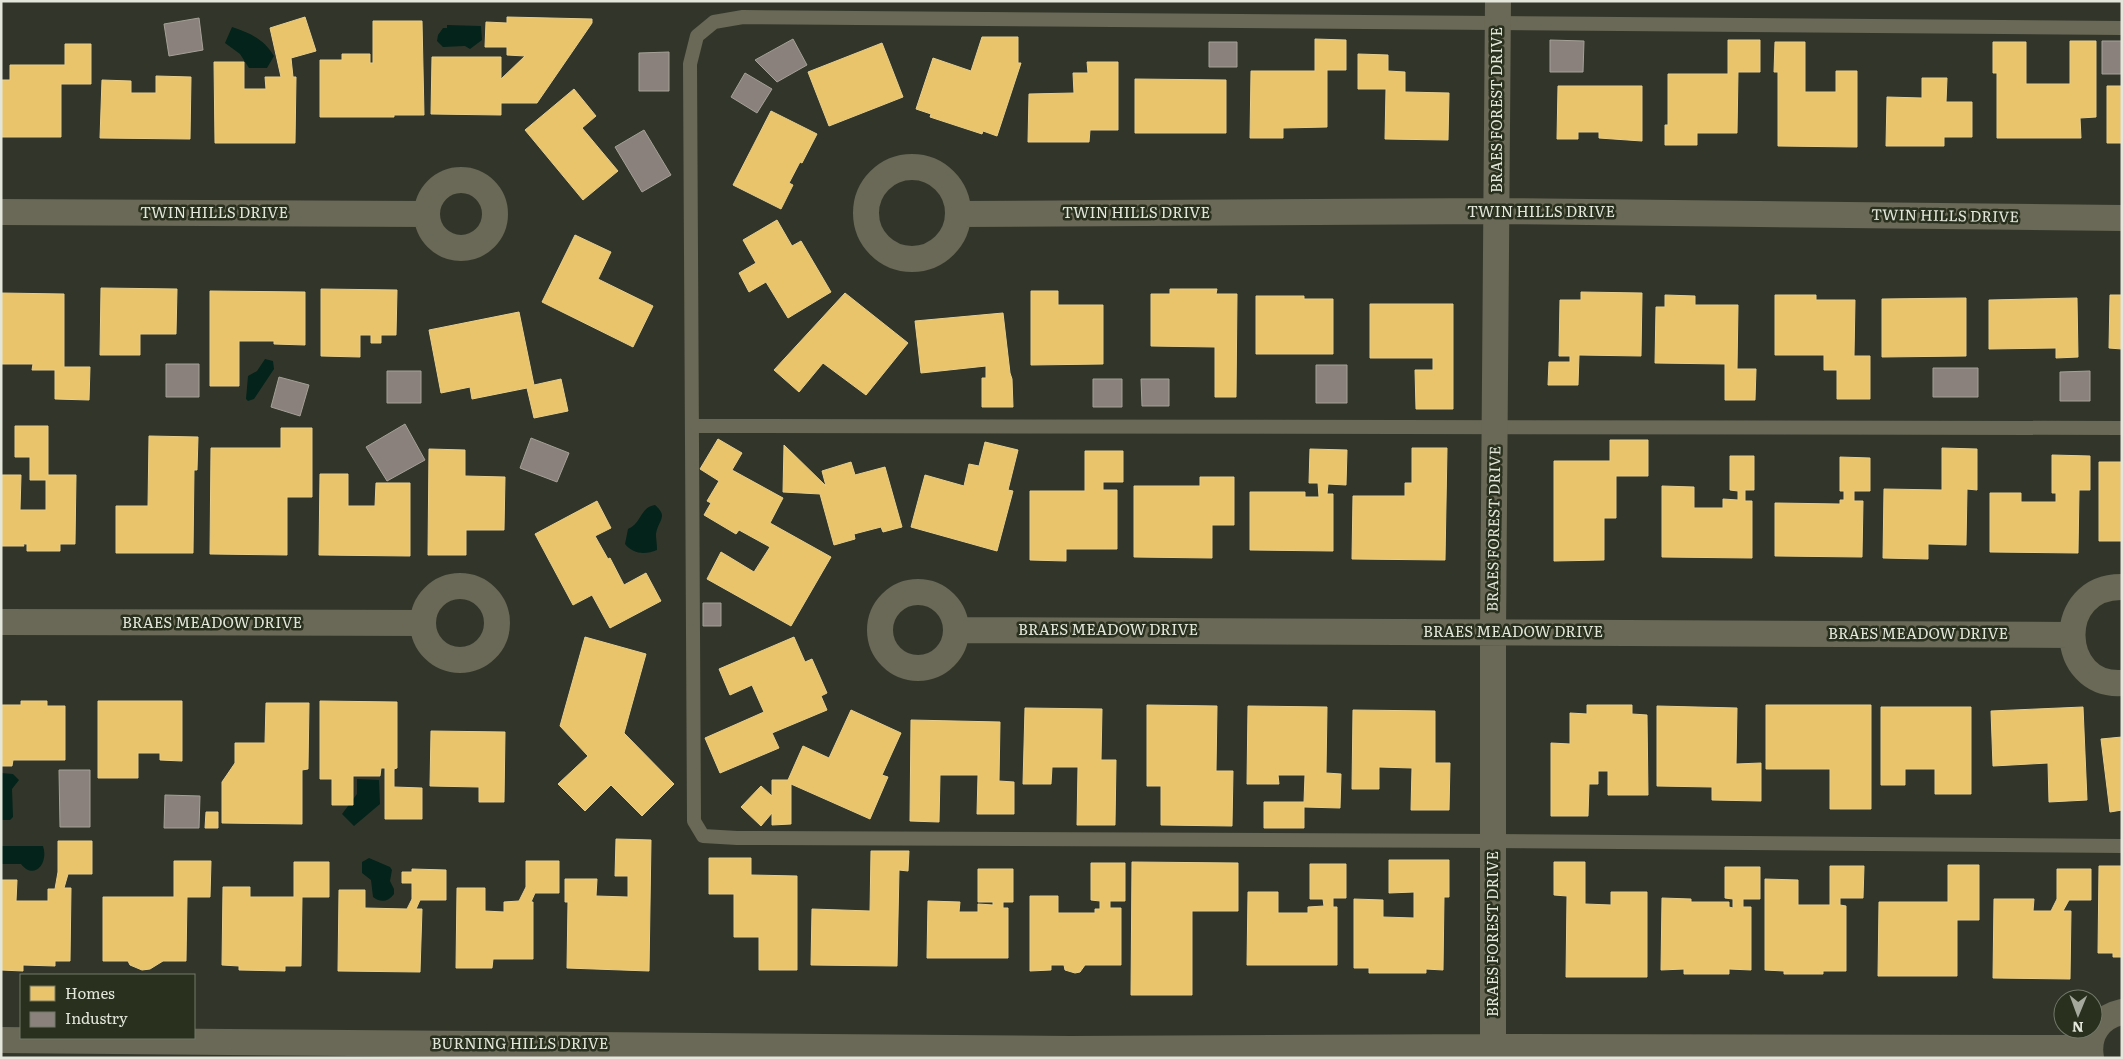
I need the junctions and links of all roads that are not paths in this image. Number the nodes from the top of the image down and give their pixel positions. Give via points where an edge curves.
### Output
1 (1498, 12) edge
2 (2122, 28) edge
3 (1497, 211) junction
4 (1, 212) edge
5 (426, 214) dead end
6 (959, 214) dead end
7 (2122, 218) edge
8 (692, 426) junction
9 (1495, 428) junction
10 (2122, 428) edge
11 (2122, 588) edge
12 (1, 622) edge
13 (422, 623) dead end
14 (956, 630) dead end
15 (1493, 632) junction
16 (2071, 635) junction
17 (2122, 683) edge
18 (1493, 841) junction
19 (2122, 846) edge
20 (2122, 1012) edge
21 (1, 1040) edge
22 (861, 1052) edge
23 (1493, 1052) edge
24 (1069, 1053) edge
25 (1297, 1053) edge
26 (2090, 1053) edge

1 - 2 lane
1 - 3 street, BRAES FOREST DRIVE
1 - 8 lane via 744,17 714,22 697,36 690,64
3 - 6 street, TWIN HILLS DRIVE
3 - 7 street, TWIN HILLS DRIVE
3 - 9 street, BRAES FOREST DRIVE
4 - 5 street, TWIN HILLS DRIVE
8 - 9 lane
8 - 18 lane via 694,821 703,836
9 - 10 lane
9 - 15 street, BRAES FOREST DRIVE
11 - 16 street via 2101,591 2085,601 2075,617
12 - 13 street, BRAES MEADOW DRIVE
14 - 15 street, BRAES MEADOW DRIVE
15 - 16 street, BRAES MEADOW DRIVE
15 - 18 street, BRAES FOREST DRIVE
16 - 17 street via 2075,654 2085,669 2101,680
18 - 19 lane
18 - 23 street, BRAES FOREST DRIVE
20 - 26 street, BURNING HILLS DRIVE via 2100,1022 2092,1034
21 - 22 street, BURNING HILLS DRIVE
22 - 24 street, BURNING HILLS DRIVE
23 - 25 street, BURNING HILLS DRIVE
23 - 26 street, BURNING HILLS DRIVE
24 - 25 street, BURNING HILLS DRIVE

